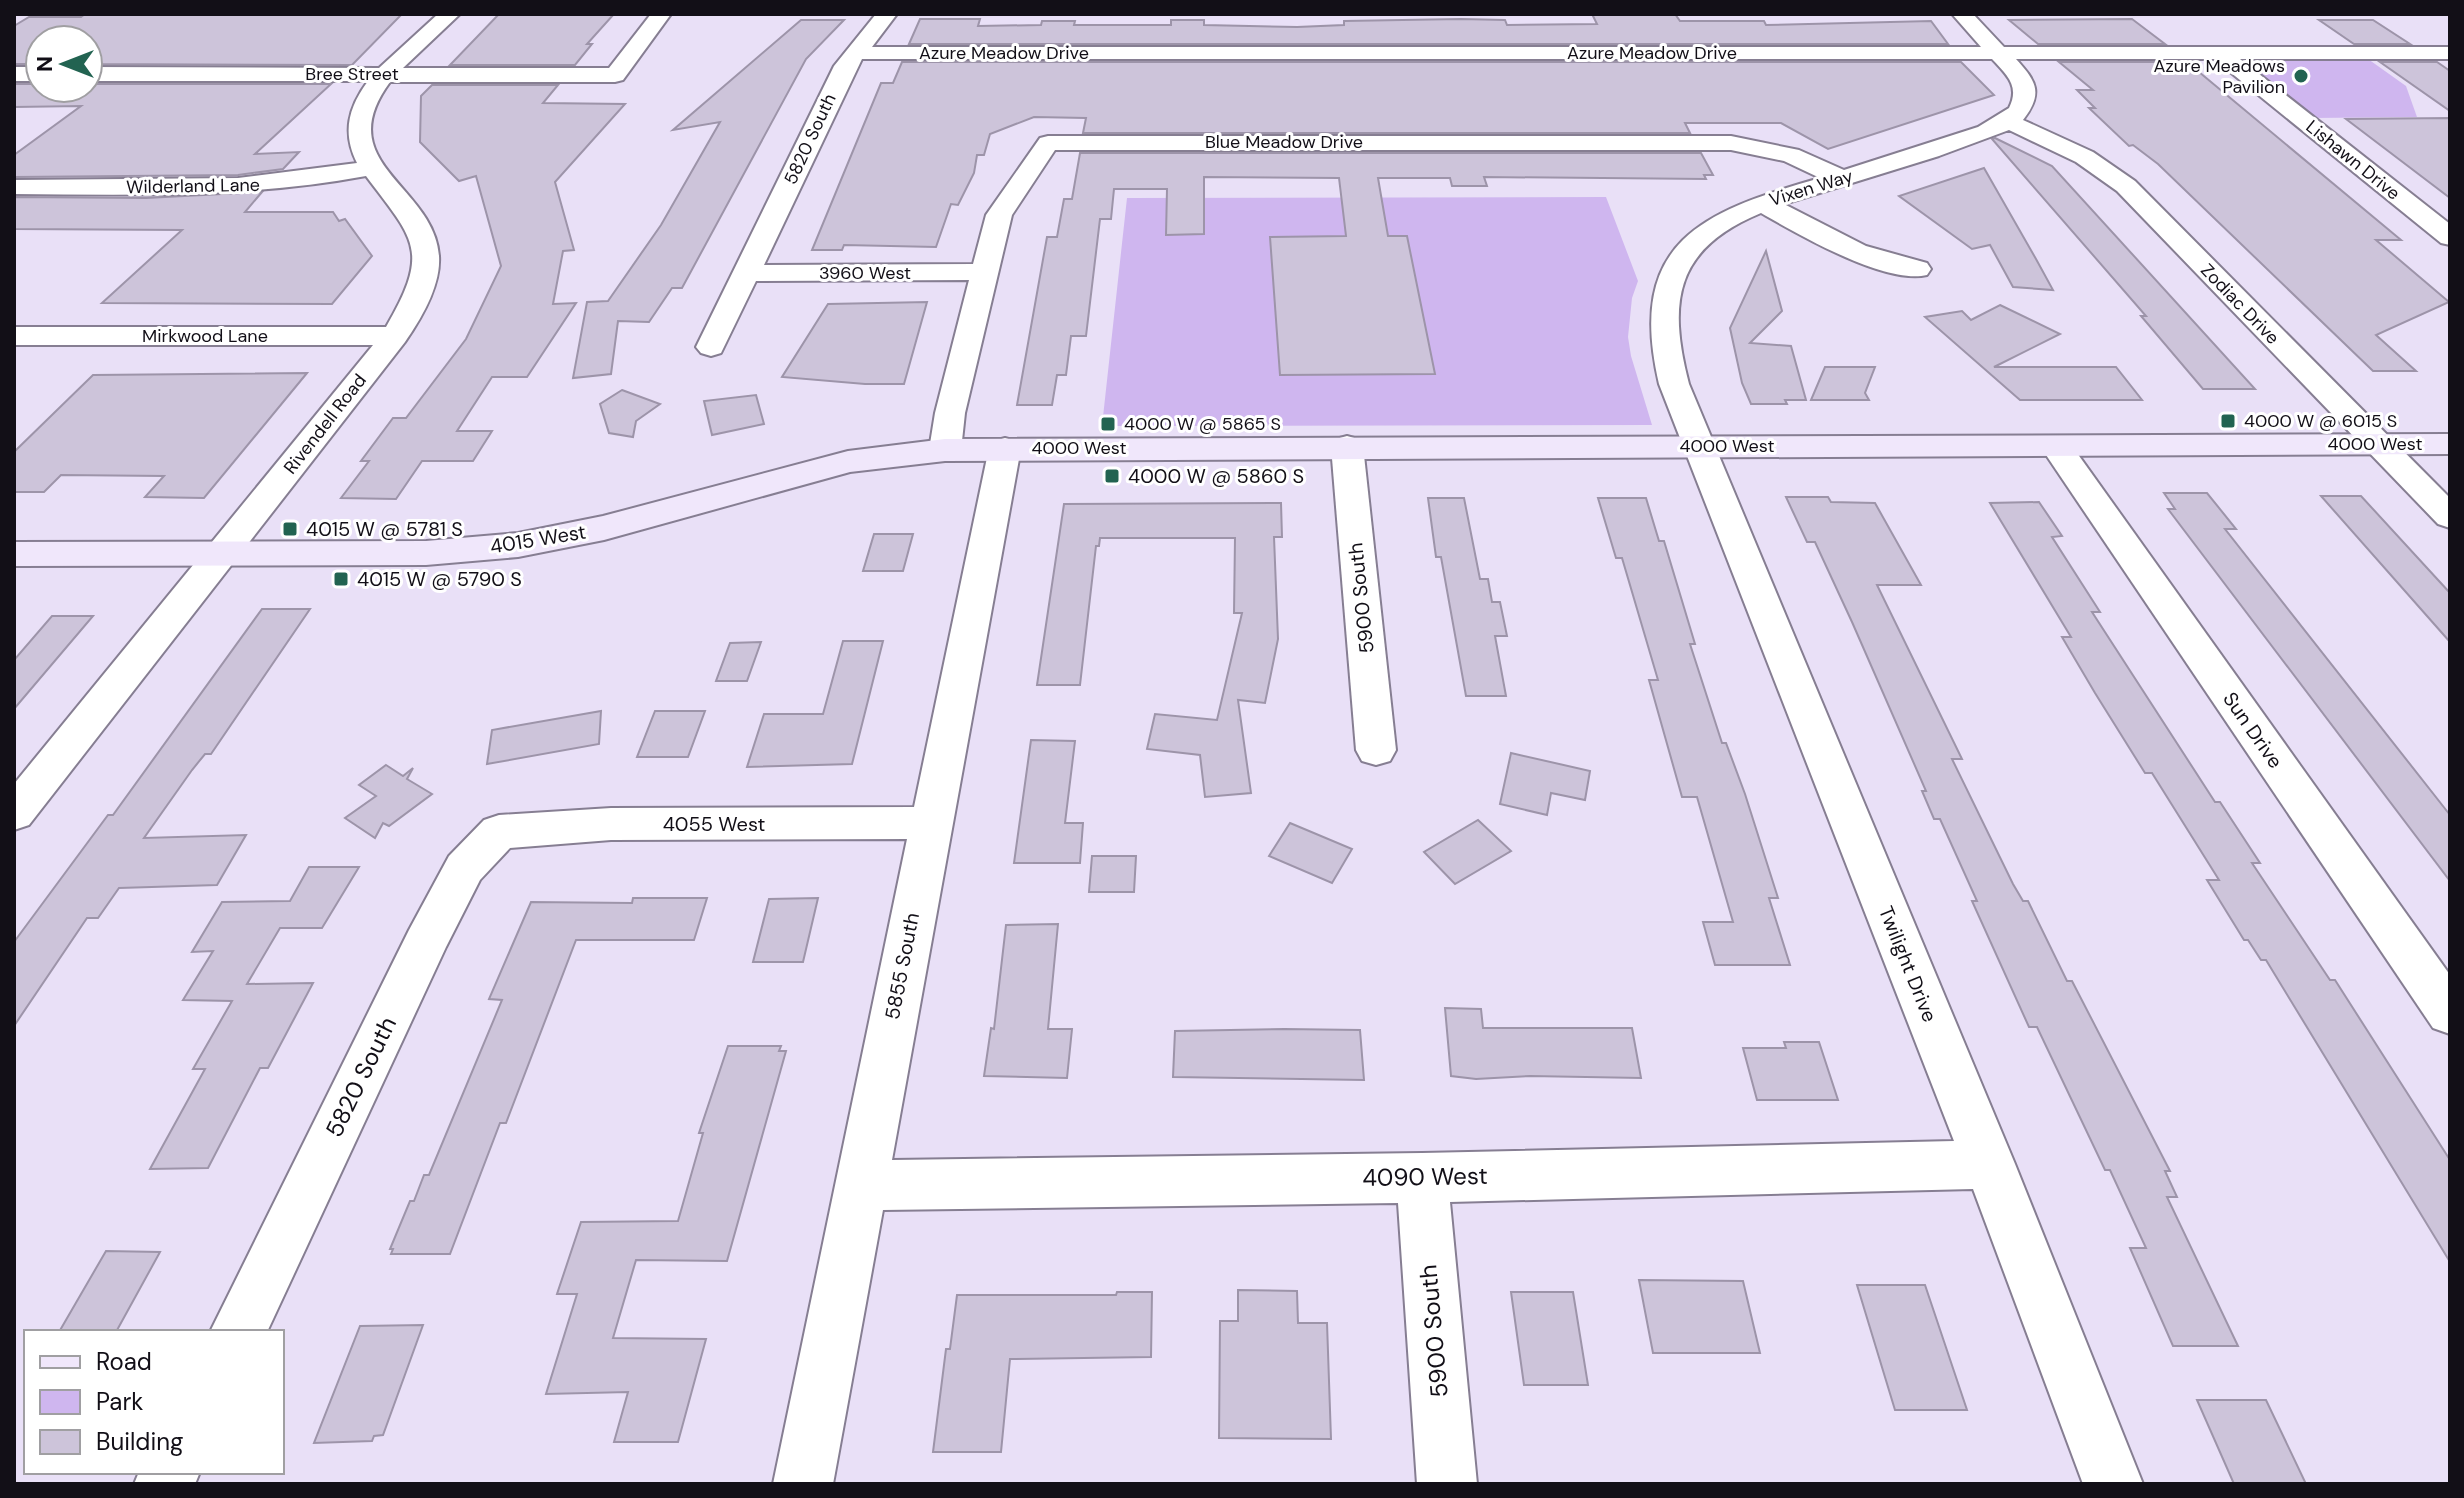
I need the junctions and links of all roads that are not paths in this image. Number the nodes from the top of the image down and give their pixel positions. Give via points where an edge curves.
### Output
1 (450, 14) edge
2 (661, 14) edge
3 (887, 14) edge
4 (1962, 14) edge
5 (854, 53) junction
6 (2000, 53) junction
7 (2219, 53) junction
8 (2447, 55) edge
9 (104, 74) edge
10 (387, 74) junction
11 (2009, 122) junction
12 (371, 168) junction
13 (1842, 179) junction
14 (14, 187) edge
15 (1763, 203) junction
16 (2450, 237) edge
17 (1917, 269) dead end
18 (984, 272) junction
19 (746, 273) junction
20 (14, 336) edge
21 (395, 336) junction
22 (711, 347) dead end
23 (2379, 444) junction
24 (2450, 444) edge
25 (1347, 446) junction
26 (1700, 446) junction
27 (2056, 446) junction
28 (1005, 448) junction
29 (945, 450) junction
30 (2450, 517) edge
31 (14, 554) edge
32 (218, 555) junction
33 (1376, 750) dead end
34 (14, 814) edge
35 (929, 823) junction
36 (499, 832) joint
37 (2450, 1013) edge
38 (1989, 1164) junction
39 (1422, 1178) junction
40 (861, 1185) junction
41 (239, 1330) edge
42 (803, 1484) edge
43 (1447, 1484) edge
44 (2113, 1484) edge

1 - 10 street, Rivendell Road
2 - 10 street, Bree Street via 615,75
3 - 5 street, 5820 South
4 - 6 street
5 - 6 street, Azure Meadow Drive
5 - 19 street, 5820 South
6 - 7 street, Azure Meadow Drive
6 - 11 street via 2023,80 2026,92 2024,107
7 - 8 street, Azure Meadow Drive
7 - 16 street, Lishawn Drive
9 - 10 street, Bree Street
10 - 12 street, Rivendell Road via 359,120 358,145
11 - 13 street, Vixen Way
11 - 23 street, Zodiac Drive via 2071,148 2126,186
12 - 14 street, Wilderland Lane via 270,186
12 - 21 street, Rivendell Road via 421,230 426,254 423,279
13 - 15 street, Vixen Way
13 - 18 street, Blue Meadow Drive via 1791,155 1731,143 1048,143 999,215
15 - 17 street via 1851,252
15 - 26 street, Vixen Way via 1693,243 1676,267 1668,293 1662,327 1666,354
18 - 19 street, 3960 West
18 - 29 street, Blue Meadow Drive
19 - 22 street, 5820 South
20 - 21 street, Mirkwood Lane
21 - 32 street, Rivendell Road
23 - 24 street, 4000 West
23 - 27 street, 4000 West
23 - 30 street, Zodiac Drive
25 - 26 street, 4000 West
25 - 28 street, 4000 West
25 - 33 street, 5900 South
26 - 27 street, 4000 West
26 - 38 street, Twilight Drive
27 - 37 street, Sun Drive
28 - 29 street, 4015 West
28 - 35 street, 5855 South
29 - 32 street, 4015 West via 848,462 604,528 518,545 426,553
31 - 32 street, 4015 West
32 - 34 street, Rivendell Road
35 - 36 street, 4055 West via 611,824
35 - 40 street, 5855 South
36 - 41 street, 5820 South via 464,868
38 - 39 street, 4090 West
38 - 44 street, Twilight Drive
39 - 40 street, 4090 West
39 - 43 street, 5900 South
40 - 42 street, 5855 South

